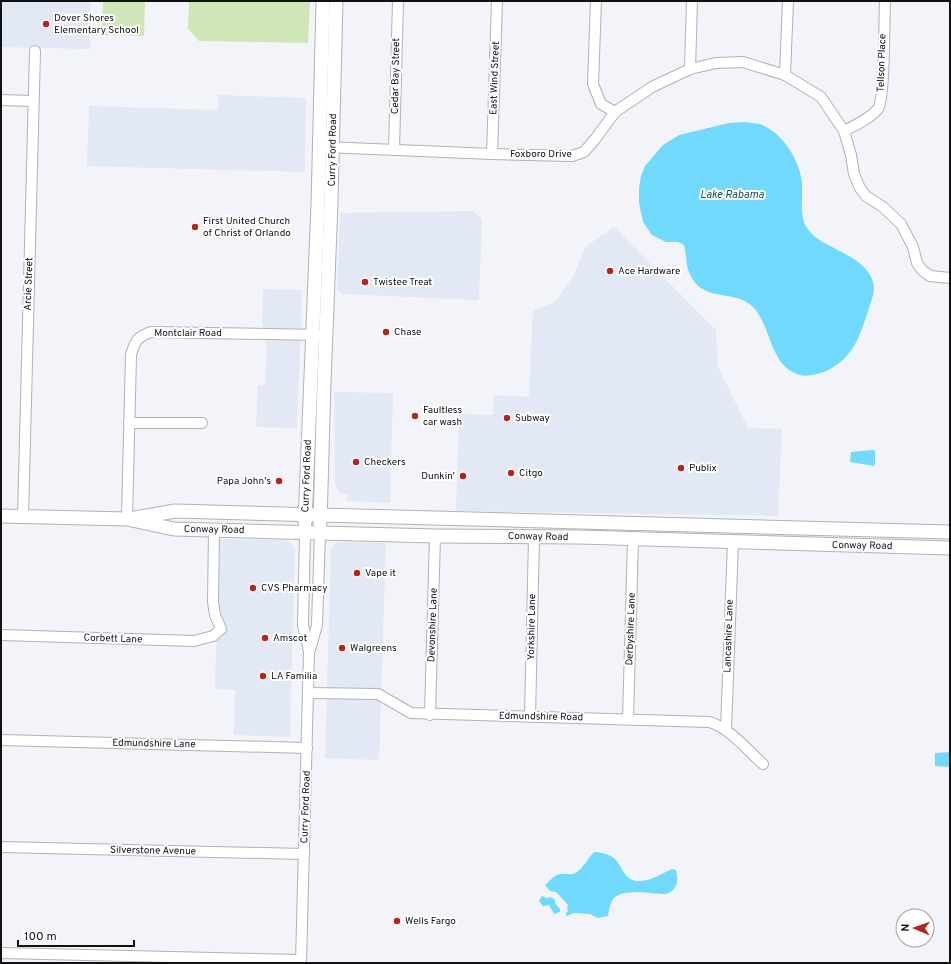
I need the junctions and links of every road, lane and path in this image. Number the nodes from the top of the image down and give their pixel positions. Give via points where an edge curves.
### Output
1 (323, 1) edge
2 (336, 1) edge
3 (398, 1) edge
4 (497, 1) edge
5 (596, 1) edge
6 (692, 1) edge
7 (788, 1) edge
8 (885, 1) edge
9 (35, 51) dead end
10 (690, 69) junction
11 (785, 75) junction
12 (1, 100) edge
13 (33, 101) junction
14 (615, 112) junction
15 (844, 131) junction
16 (319, 147) junction
17 (333, 147) junction
18 (394, 150) junction
19 (492, 154) junction
20 (319, 165) junction
21 (332, 166) junction
22 (950, 278) edge
23 (314, 299) junction
24 (327, 300) junction
25 (312, 335) junction
26 (326, 336) junction
27 (129, 423) junction
28 (202, 424) dead end
29 (306, 514) junction
30 (320, 514) junction
31 (1, 516) edge
32 (23, 517) junction
33 (127, 519) junction
34 (632, 524) junction
35 (668, 525) junction
36 (214, 530) junction
37 (844, 530) junction
38 (305, 532) junction
39 (950, 532) edge
40 (320, 533) junction
41 (436, 536) junction
42 (534, 537) junction
43 (579, 538) junction
44 (633, 540) junction
45 (733, 542) junction
46 (793, 544) junction
47 (950, 548) edge
48 (1, 635) edge
49 (309, 652) junction
50 (309, 693) junction
51 (430, 714) junction
52 (530, 717) junction
53 (628, 719) junction
54 (726, 730) junction
55 (1, 740) edge
56 (307, 748) junction
57 (763, 764) dead end
58 (1, 847) edge
59 (304, 854) junction
60 (1, 953) edge
61 (301, 961) edge

1 - 16 main road, Curry Ford Road
2 - 17 main road, Curry Ford Road
3 - 18 street, Cedar Bay Street
4 - 19 street, East Wind Street
5 - 14 street via 593,84 600,104
6 - 10 street
7 - 11 street
8 - 15 street, Tellson Place via 882,92 879,108 868,118
9 - 13 street, Arcie Street
10 - 11 street, Foxboro Drive via 716,63 742,62
10 - 14 street, Foxboro Drive via 652,87
11 - 15 street, Foxboro Drive via 821,97
12 - 13 street
13 - 32 street, Arcie Street
14 - 19 street, Foxboro Drive via 584,152 572,156
15 - 22 street, Foxboro Drive via 860,188 866,196 883,207 901,224 922,270 936,278
16 - 17 street, Foxboro Drive
16 - 20 main road, Curry Ford Road
17 - 18 street, Foxboro Drive
17 - 21 main road, Curry Ford Road
18 - 19 street, Foxboro Drive
20 - 21 street
20 - 23 main road, Curry Ford Road
21 - 24 main road, Curry Ford Road
23 - 24 street
23 - 25 main road, Curry Ford Road
24 - 26 main road, Curry Ford Road
25 - 26 street, Montclair Road
25 - 27 street, Montclair Road via 151,332 141,336 135,342 131,355
25 - 29 main road, Curry Ford Road
26 - 30 main road, Curry Ford Road
27 - 28 street
27 - 33 street, Montclair Road
29 - 30 main road, Conway Road
29 - 33 main road, Conway Road via 175,511
29 - 38 main road, Curry Ford Road
30 - 34 main road, Conway Road
30 - 40 main road, Curry Ford Road
31 - 32 main road, Conway Road
32 - 33 main road, Conway Road
33 - 36 main road, Conway Road via 174,530
34 - 35 main road, Conway Road
34 - 43 main road via 623,531
35 - 37 main road, Conway Road
35 - 44 main road via 647,531
36 - 38 main road, Conway Road
36 - 48 street, Corbett Lane via 213,602 215,616 221,629 208,639 194,641
37 - 39 main road, Conway Road
37 - 46 main road via 803,539
38 - 40 main road, Conway Road
38 - 49 street, Curry Ford Road via 303,625
40 - 41 main road, Conway Road
40 - 49 street, Curry Ford Road via 317,625
41 - 42 main road, Conway Road
41 - 51 street, Devonshire Lane
42 - 43 main road, Conway Road
42 - 52 street, Yorkshire Lane
43 - 44 main road, Conway Road
44 - 45 main road, Conway Road
44 - 53 street, Derbyshire Lane
45 - 46 main road, Conway Road
45 - 54 street, Lancashire Lane
46 - 47 main road, Conway Road
49 - 50 street, Curry Ford Road
50 - 51 street, Edmundshire Road via 378,694 411,713
50 - 56 street, Curry Ford Road
51 - 52 street, Edmundshire Road
52 - 53 street, Edmundshire Road
53 - 54 street, Edmundshire Road via 710,722
54 - 57 street, Edmundshire Road
55 - 56 street, Edmundshire Lane
56 - 59 street, Curry Ford Road
58 - 59 street, Silverstone Avenue
59 - 61 street, Curry Ford Road
60 - 61 street

